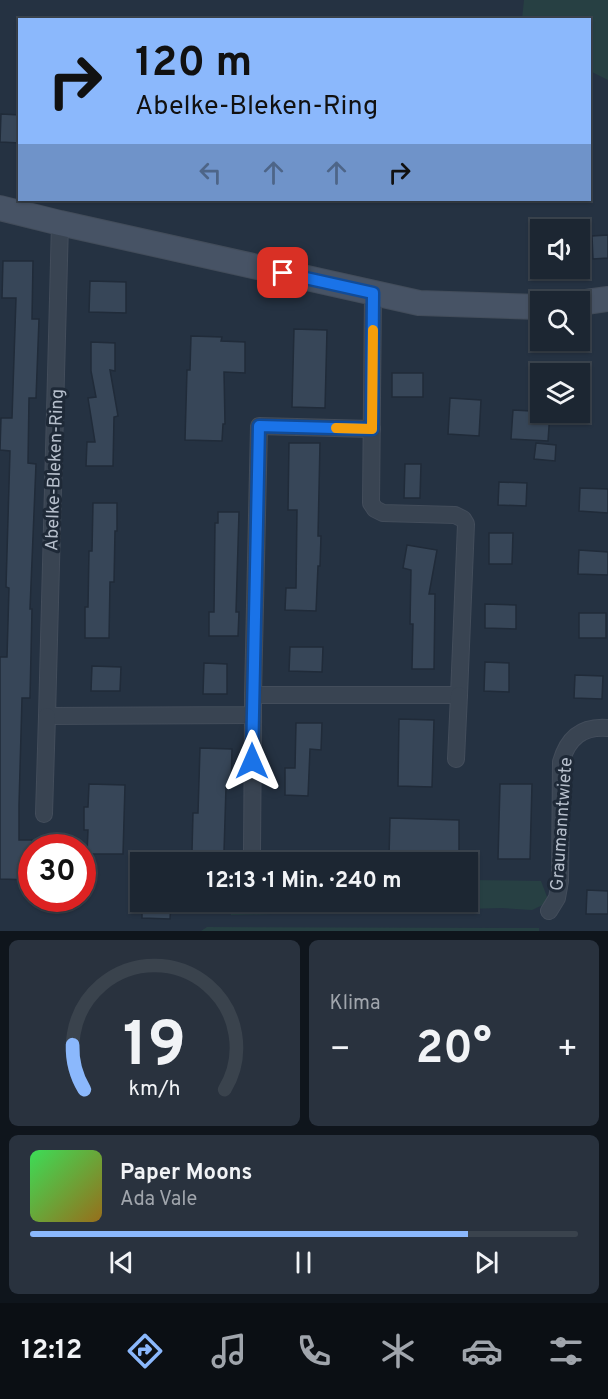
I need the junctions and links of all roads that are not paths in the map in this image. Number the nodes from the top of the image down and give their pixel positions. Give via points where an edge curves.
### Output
1 (0, 208) edge
2 (60, 223) junction
3 (373, 293) junction
4 (608, 299) edge
5 (590, 301) edge
6 (530, 307) edge
7 (372, 429) junction
8 (253, 695) junction
9 (459, 695) junction
10 (253, 715) junction
11 (47, 716) junction
12 (608, 728) edge
13 (456, 759) dead end
14 (44, 814) dead end
15 (252, 852) edge
16 (549, 911) dead end

1 - 2 street
2 - 3 street
2 - 11 street, Abelke-Bleken-Ring
3 - 6 street via 419,303
3 - 7 street
4 - 5 street
7 - 8 street via 259,426
7 - 9 street via 373,507 383,513 455,515 466,524
8 - 9 street
8 - 10 street
9 - 13 street
10 - 11 street
10 - 15 street
11 - 14 street, Abelke-Bleken-Ring
12 - 16 street, Graumanntwiete via 583,731 568,745 561,762 560,881 557,898

